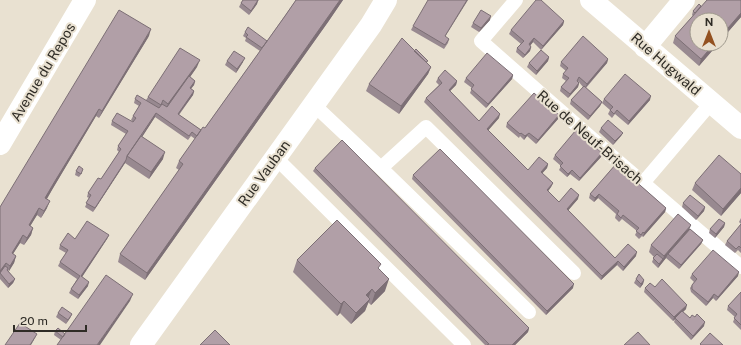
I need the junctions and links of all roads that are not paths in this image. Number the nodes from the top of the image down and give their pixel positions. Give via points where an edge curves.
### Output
1 (85, 0) edge
2 (386, 0) edge
3 (516, 0) edge
4 (591, 0) edge
5 (684, 0) edge
6 (645, 47) junction
7 (710, 103) junction
8 (313, 104) junction
9 (741, 128) edge
10 (0, 144) edge
11 (275, 157) junction
12 (381, 168) junction
13 (643, 183) junction
14 (741, 267) edge
15 (574, 273) dead end
16 (529, 312) dead end
17 (141, 345) edge
18 (464, 345) edge

1 - 10 main road, Avenue du Repos
2 - 8 main road, Rue Vauban via 371,25
3 - 13 lane, Rue de Neuf-Brisach via 481,41
4 - 6 main road, Rue Hugwald
5 - 6 main road
6 - 7 main road, Rue Hugwald
7 - 9 main road, Rue Hugwald
7 - 13 lane
8 - 11 main road, Rue Vauban
8 - 12 lane
11 - 17 main road, Rue Vauban
11 - 18 lane
12 - 15 lane via 426,127
12 - 16 lane
13 - 14 lane, Rue de Neuf-Brisach

